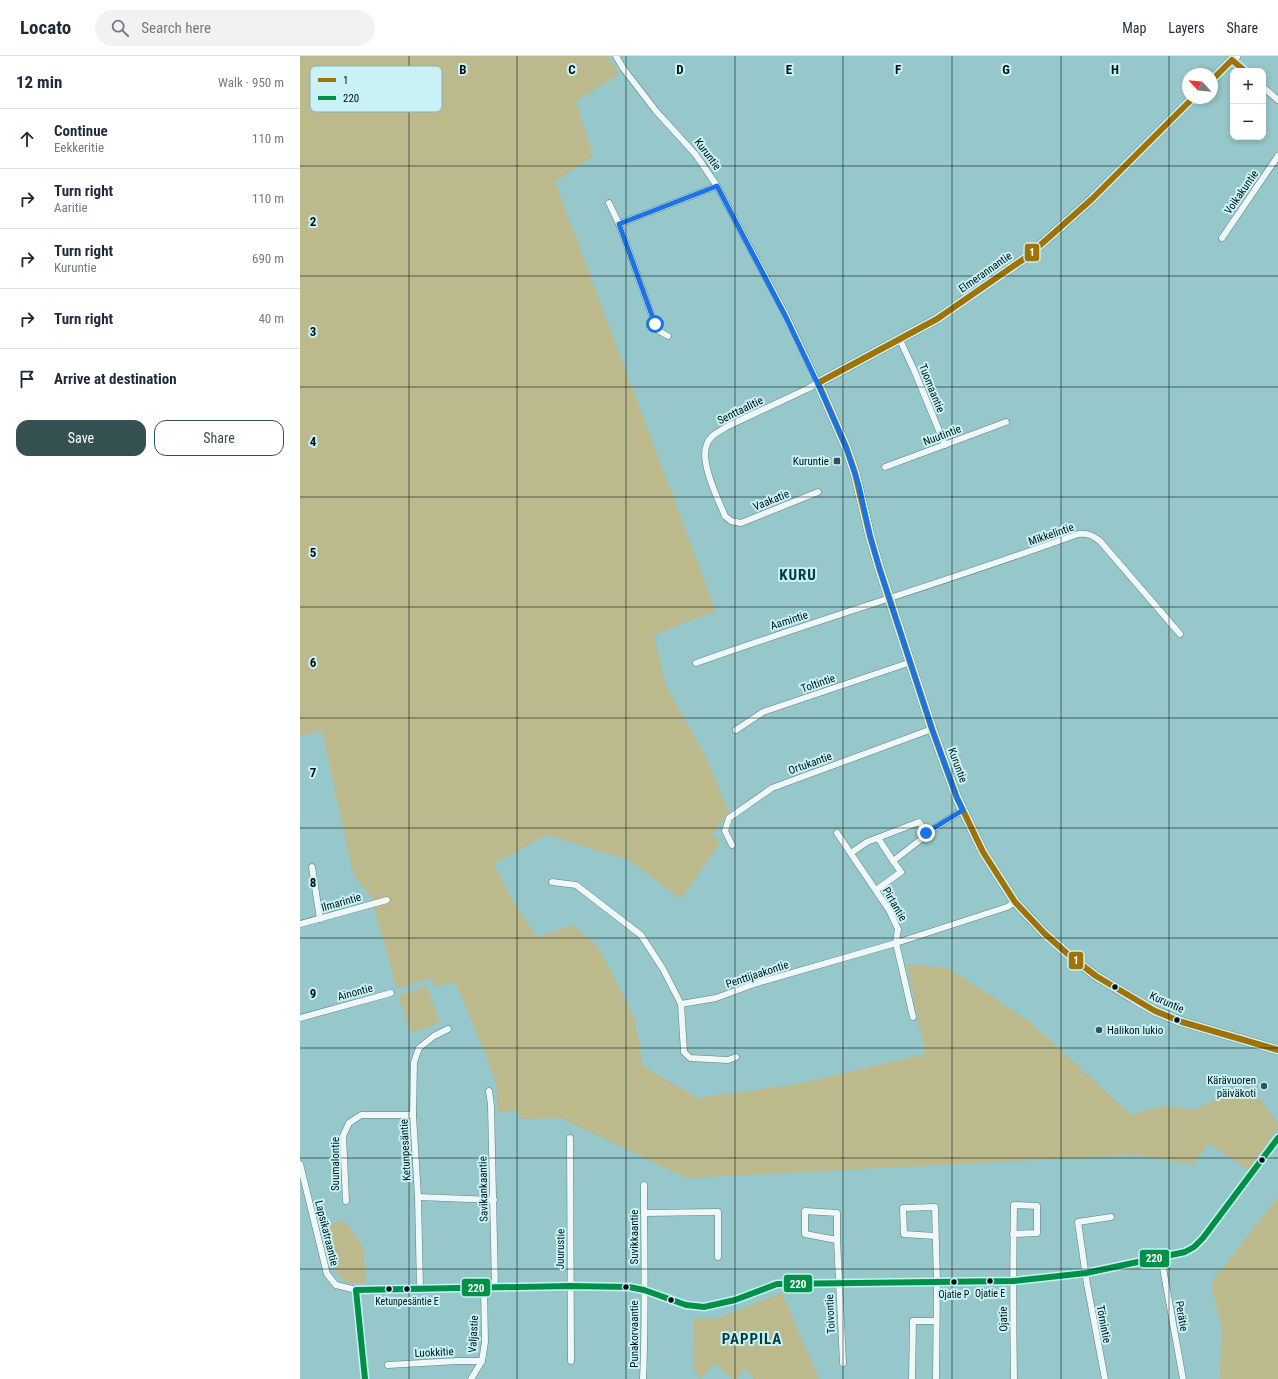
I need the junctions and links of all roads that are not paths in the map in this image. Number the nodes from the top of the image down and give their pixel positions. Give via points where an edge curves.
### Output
1 (616, 56) edge
2 (1234, 58) edge
3 (1242, 68) edge
4 (1218, 74) edge
5 (1266, 90) edge
6 (1278, 100) edge
7 (1188, 104) edge
8 (1278, 156) edge
9 (717, 186) junction
10 (609, 203) dead end
11 (619, 224) junction
12 (1222, 238) dead end
13 (668, 336) dead end
14 (900, 340) junction
15 (818, 383) junction
16 (1006, 422) dead end
17 (944, 445) junction
18 (885, 467) dead end
19 (818, 492) dead end
20 (731, 521) joint
21 (890, 598) junction
22 (1180, 634) dead end
23 (696, 662) dead end
24 (911, 662) junction
25 (932, 729) junction
26 (736, 730) dead end
27 (963, 810) junction
28 (837, 833) dead end
29 (926, 833) junction
30 (878, 838) junction
31 (732, 845) dead end
32 (851, 853) junction
33 (893, 860) junction
34 (312, 867) dead end
35 (552, 882) dead end
36 (876, 890) junction
37 (387, 900) dead end
38 (1015, 902) junction
39 (320, 919) junction
40 (300, 924) edge
41 (896, 943) junction
42 (391, 993) dead end
43 (681, 1004) junction
44 (913, 1017) dead end
45 (300, 1018) edge
46 (448, 1029) dead end
47 (1278, 1050) edge
48 (736, 1057) dead end
49 (489, 1091) dead end
50 (414, 1115) junction
51 (570, 1138) dead end
52 (1278, 1138) edge
53 (300, 1164) edge
54 (644, 1185) dead end
55 (418, 1197) junction
56 (494, 1200) junction
57 (346, 1201) dead end
58 (644, 1213) junction
59 (1111, 1218) dead end
60 (1013, 1234) junction
61 (935, 1236) junction
62 (837, 1240) junction
63 (718, 1257) dead end
64 (1161, 1257) junction
65 (1086, 1273) junction
66 (1013, 1281) junction
67 (937, 1282) junction
68 (839, 1283) junction
69 (570, 1286) junction
70 (484, 1287) junction
71 (495, 1287) junction
72 (420, 1288) junction
73 (356, 1290) junction
74 (644, 1290) junction
75 (936, 1321) junction
76 (482, 1361) junction
77 (571, 1361) dead end
78 (843, 1363) dead end
79 (388, 1365) dead end
80 (365, 1379) edge
81 (471, 1379) edge
82 (643, 1379) edge
83 (912, 1379) edge
84 (936, 1379) edge
85 (1014, 1379) edge
86 (1104, 1379) edge
87 (1182, 1379) edge

1 - 9 street, Kuruntie via 656,110 696,155
2 - 3 street
2 - 4 street
5 - 6 street
7 - 14 street, Elmerannantie via 1092,199 1028,256 937,319
8 - 12 street, Voikakuntie
9 - 11 street
9 - 15 street, Kuruntie
10 - 11 street
11 - 13 street via 655,324
14 - 15 street, Elmerannantie
14 - 17 street, Tuomaantie
15 - 20 street, Senttaalitie via 728,426 709,440 705,463 724,516
15 - 21 street, Kuruntie via 856,473 870,536
16 - 17 street, Nuutintie
17 - 18 street, Nuutintie
19 - 20 street, Vaakatie via 741,523
21 - 22 street, Mikkelintie via 1086,533 1100,541
21 - 23 street, Aamintie
21 - 24 street, Kuruntie
24 - 25 street, Kuruntie
24 - 26 street, Toltintie via 763,712
25 - 27 street, Kuruntie
25 - 31 street, Ortukantie via 772,788 729,818 725,831
27 - 29 street
27 - 38 street, Kuruntie via 983,852
28 - 32 street, Pirtantie
29 - 30 street via 920,822
29 - 33 street
30 - 32 street
30 - 33 street
32 - 36 street, Pirtantie
33 - 36 street via 901,872
34 - 39 street
35 - 43 street via 576,885 641,935
36 - 41 street, Pirtantie via 898,929
37 - 39 street, Ilmarintie
38 - 41 street, Penttijaakontie via 1007,907
38 - 47 street, Kuruntie via 1070,956 1134,1000 1182,1022
39 - 40 street, Ilmarintie
41 - 43 street, Penttijaakontie via 757,983 716,998
41 - 44 street, Pirtantie
42 - 45 street, Ainontie
43 - 48 street via 684,1052 690,1058 728,1060
46 - 50 street, Ketunpesäntie via 419,1048 414,1062
49 - 56 street, Savikankaantie
50 - 55 street, Ketunpesäntie
50 - 57 street, Suumalontie via 361,1115 349,1123 344,1136
51 - 69 street, Juurustie
52 - 64 street, Lapsikatraantie via 1203,1238 1185,1252
53 - 73 street, Lapsikatraantie via 327,1274 336,1285
54 - 58 street, Suvikkaantie
55 - 56 street
55 - 72 street, Ketunpesäntie
56 - 71 street, Savikankaantie
58 - 63 street via 718,1212
58 - 74 street, Suvikkaantie
59 - 65 street, Törnintie via 1078,1222
60 - 60 street, Ojatie via 1014,1205 1037,1206 1038,1233
60 - 66 street, Ojatie
61 - 61 street via 904,1234 903,1208 935,1207
61 - 67 street
62 - 62 street, Toivontie via 806,1234 805,1211 837,1213
62 - 68 street, Toivontie
64 - 65 street, Lapsikatraantie
64 - 87 street, Perätie
65 - 66 street, Lapsikatraantie
65 - 86 street, Törnintie
66 - 67 street, Lapsikatraantie
66 - 85 street, Ojatie
67 - 68 street, Lapsikatraantie
67 - 75 street
68 - 74 street, Lapsikatraantie via 777,1284 735,1300 704,1307 686,1305
68 - 78 street, Toivontie
69 - 71 street, Lapsikatraantie
69 - 74 street, Lapsikatraantie via 629,1287
69 - 77 street, Juurustie
70 - 71 street, Lapsikatraantie
70 - 72 street, Lapsikatraantie
70 - 76 street, Valjastie via 485,1342
72 - 73 street, Lapsikatraantie
73 - 80 street
74 - 82 street, Punakorvaantie
75 - 83 street via 914,1321
75 - 84 street
76 - 79 street, Luokkitie
76 - 81 street, Valjastie

